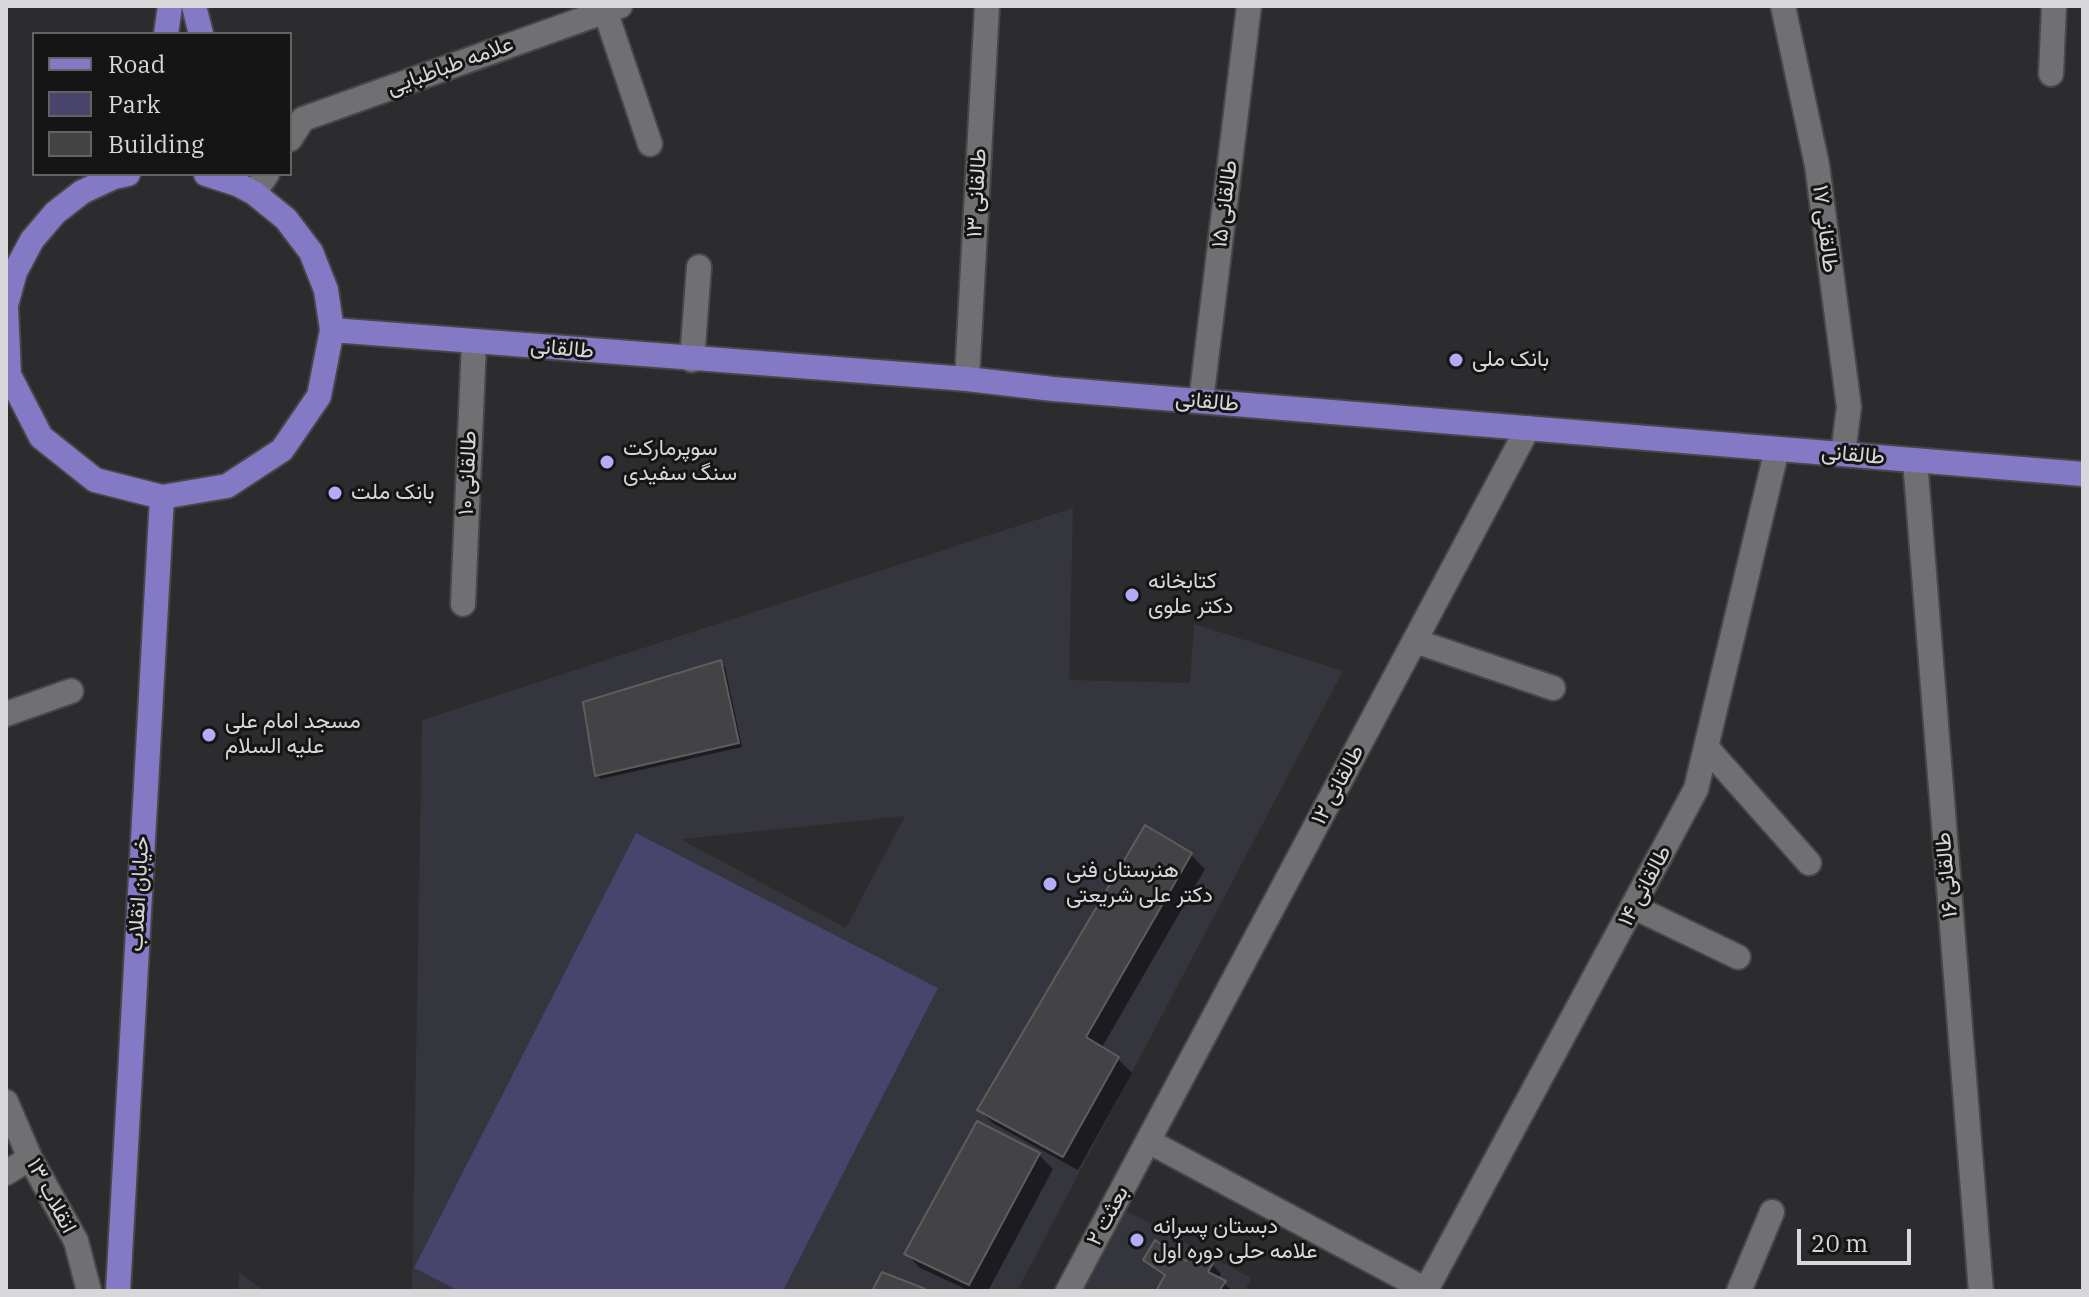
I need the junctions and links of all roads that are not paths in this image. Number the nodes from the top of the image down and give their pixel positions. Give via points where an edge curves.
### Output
1 (170, 6) edge
2 (194, 6) edge
3 (987, 6) edge
4 (1249, 6) edge
5 (1783, 6) edge
6 (2054, 6) edge
7 (612, 8) edge
8 (166, 32) edge
9 (200, 32) edge
10 (2051, 74) dead end
11 (292, 136) edge
12 (650, 144) dead end
13 (119, 176) edge
14 (218, 176) edge
15 (248, 181) edge
16 (699, 267) dead end
17 (6, 307) edge
18 (332, 330) junction
19 (474, 342) junction
20 (692, 360) junction
21 (967, 379) junction
22 (1201, 401) junction
23 (1528, 428) junction
24 (1777, 449) junction
25 (1843, 454) junction
26 (1915, 460) junction
27 (2083, 474) edge
28 (162, 497) junction
29 (463, 604) dead end
30 (1415, 641) junction
31 (1553, 688) dead end
32 (71, 691) dead end
33 (6, 714) edge
34 (1706, 747) junction
35 (1809, 863) dead end
36 (1634, 907) junction
37 (1738, 957) dead end
38 (6, 1102) edge
39 (1148, 1141) junction
40 (30, 1158) junction
41 (6, 1173) edge
42 (1772, 1212) dead end
43 (89, 1291) edge
44 (118, 1291) edge
45 (1068, 1291) edge
46 (1427, 1291) edge
47 (1739, 1291) edge
48 (1981, 1291) edge

1 - 8 main road
2 - 9 main road
3 - 21 street, طالقانی ۱۳
4 - 22 street, طالقانی ۱۵
5 - 25 street, طالقانی ۱۷ via 1817,165 1849,407
6 - 10 street
7 - 11 street, علامه طباطبایی via 303,119
7 - 12 street
13 - 17 main road via 82,192 55,213 15,272
14 - 15 main road
15 - 18 main road via 311,252 326,290
16 - 20 street
17 - 28 main road via 9,375 41,437 95,480
18 - 19 main road, طالقانی
18 - 28 main road via 319,396 282,450 227,486
19 - 20 main road, طالقانی
19 - 29 street, طالقانی ۱۰
20 - 21 main road, طالقانی
21 - 22 main road, طالقانی
22 - 23 main road, طالقانی
23 - 24 main road, طالقانی
23 - 30 street, طالقانی ۱۲
24 - 25 main road, طالقانی
24 - 34 street, طالقانی ۱۴
25 - 26 main road, طالقانی
26 - 27 main road, طالقانی
26 - 48 street, طالقانی ۱۶
28 - 44 main road, خیابان انقلاب
30 - 31 street
30 - 39 street, طالقانی ۱۲
32 - 33 street
34 - 35 street
34 - 36 street, طالقانی ۱۴ via 1696,789
36 - 37 street
36 - 46 street, طالقانی ۱۴
38 - 40 street, انقلاب ۱۳
39 - 45 street, بعثت ۲
39 - 46 street
40 - 41 street
40 - 43 street, انقلاب ۱۳ via 76,1241
42 - 47 street

